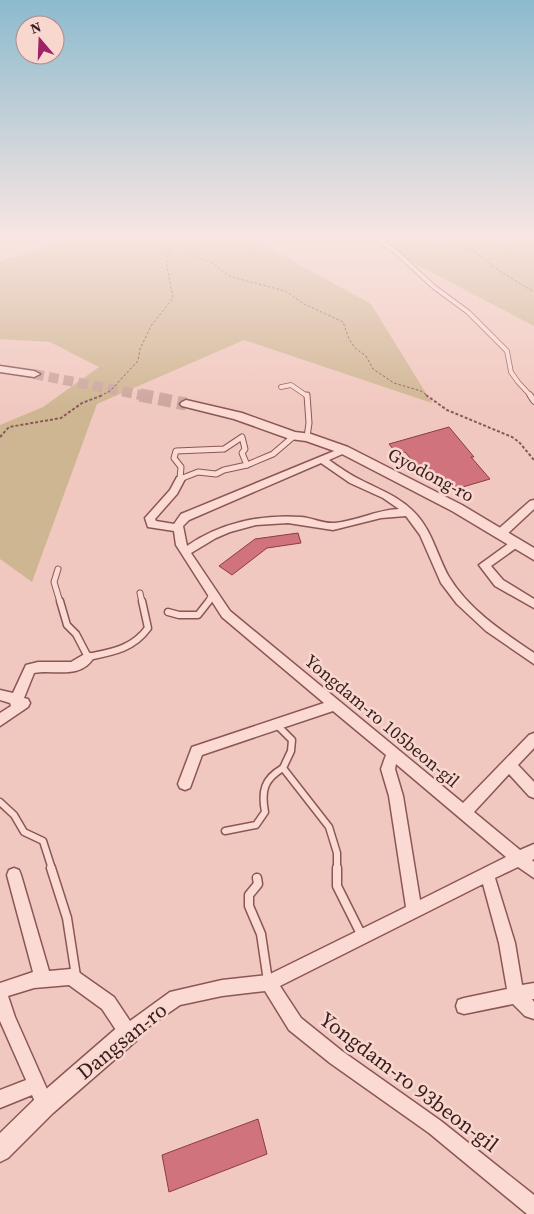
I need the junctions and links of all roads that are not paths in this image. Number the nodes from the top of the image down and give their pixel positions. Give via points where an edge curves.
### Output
1 (444, 294) edge
2 (0, 369) edge
3 (34, 374) tunnel mouth
4 (281, 386) dead end
5 (534, 400) edge
6 (186, 404) tunnel mouth
7 (301, 436) junction
8 (344, 450) junction
9 (323, 460) junction
10 (247, 465) junction
11 (180, 479) junction
12 (534, 502) edge
13 (408, 512) junction
14 (178, 528) junction
15 (500, 534) junction
16 (515, 543) junction
17 (185, 552) junction
18 (534, 555) edge
19 (58, 569) dead end
20 (140, 593) dead end
21 (212, 594) junction
22 (534, 604) edge
23 (168, 612) dead end
24 (88, 657) junction
25 (534, 659) edge
26 (0, 695) edge
27 (18, 704) junction
28 (336, 706) junction
29 (0, 720) edge
30 (277, 725) junction
31 (534, 739) edge
32 (393, 753) junction
33 (509, 764) junction
34 (283, 768) junction
35 (185, 784) dead end
36 (534, 792) edge
37 (0, 802) edge
38 (464, 812) junction
39 (225, 831) dead end
40 (534, 851) edge
41 (519, 858) junction
42 (534, 870) edge
43 (487, 874) junction
44 (14, 875) dead end
45 (257, 878) dead end
46 (414, 910) junction
47 (362, 936) junction
48 (43, 979) junction
49 (74, 979) junction
50 (269, 983) junction
51 (534, 991) edge
52 (0, 993) edge
53 (516, 994) junction
54 (464, 1006) dead end
55 (534, 1011) edge
56 (128, 1032) junction
57 (41, 1095) junction
58 (0, 1099) edge
59 (0, 1150) edge
60 (534, 1208) edge

1 - 5 lane via 507,351 507,363 513,375
2 - 3 street
4 - 7 lane via 291,385 307,395 309,423
6 - 7 street, Gyodong-ro
7 - 8 street, Gyodong-ro
7 - 10 lane via 260,463
8 - 9 street
8 - 15 street, Gyodong-ro via 457,508
9 - 13 street via 358,483 402,505
9 - 14 street via 200,509 186,517
10 - 11 lane via 216,474 198,472
10 - 11 lane via 242,453 245,449 242,437 224,449 176,451 174,458 181,467
11 - 14 street via 174,492 150,518 152,524
12 - 15 street
13 - 17 street via 380,514 326,527 298,521 254,522 223,529
13 - 25 street via 420,524 452,590 484,625
14 - 17 street, Yongdam-ro 105beon-gil
15 - 16 street, Gyodong-ro
16 - 18 street, Gyodong-ro
16 - 22 street via 484,565 499,583
17 - 21 street, Yongdam-ro 105beon-gil
19 - 24 lane via 54,582 67,625 76,634
20 - 24 lane via 148,628 142,639 129,647
21 - 23 lane via 198,615
21 - 28 street, Yongdam-ro 105beon-gil via 226,614
24 - 27 street via 63,670 38,666 30,669
26 - 27 street
27 - 29 street
28 - 30 street
28 - 32 street, Yongdam-ro 105beon-gil
30 - 34 lane via 292,740
30 - 35 street via 198,751
31 - 33 street
32 - 38 street, Yongdam-ro 105beon-gil
32 - 46 street via 388,769 396,796
33 - 36 street
33 - 38 street
34 - 39 lane via 272,773 264,784 261,796 265,812 256,825
34 - 47 lane via 329,827 336,853 337,886
37 - 49 lane via 14,815 24,832 43,841 68,918
38 - 41 street, Yongdam-ro 105beon-gil
40 - 41 street, Dangsan-ro
41 - 42 street, Yongdam-ro 105beon-gil
41 - 43 street, Dangsan-ro
43 - 46 street, Dangsan-ro
43 - 53 street via 507,943
44 - 48 street
45 - 50 lane via 258,884 250,895 249,906 261,934
46 - 47 street, Dangsan-ro
47 - 50 street, Dangsan-ro
48 - 49 street
48 - 52 street
49 - 56 street via 108,1003
50 - 56 street, Dangsan-ro via 222,988 176,998
50 - 60 street, Yongdam-ro 93beon-gil via 295,1024 435,1127
51 - 53 street
52 - 57 street
53 - 54 street
53 - 55 street
56 - 57 street, Dangsan-ro
57 - 58 street
57 - 59 street, Dangsan-ro

